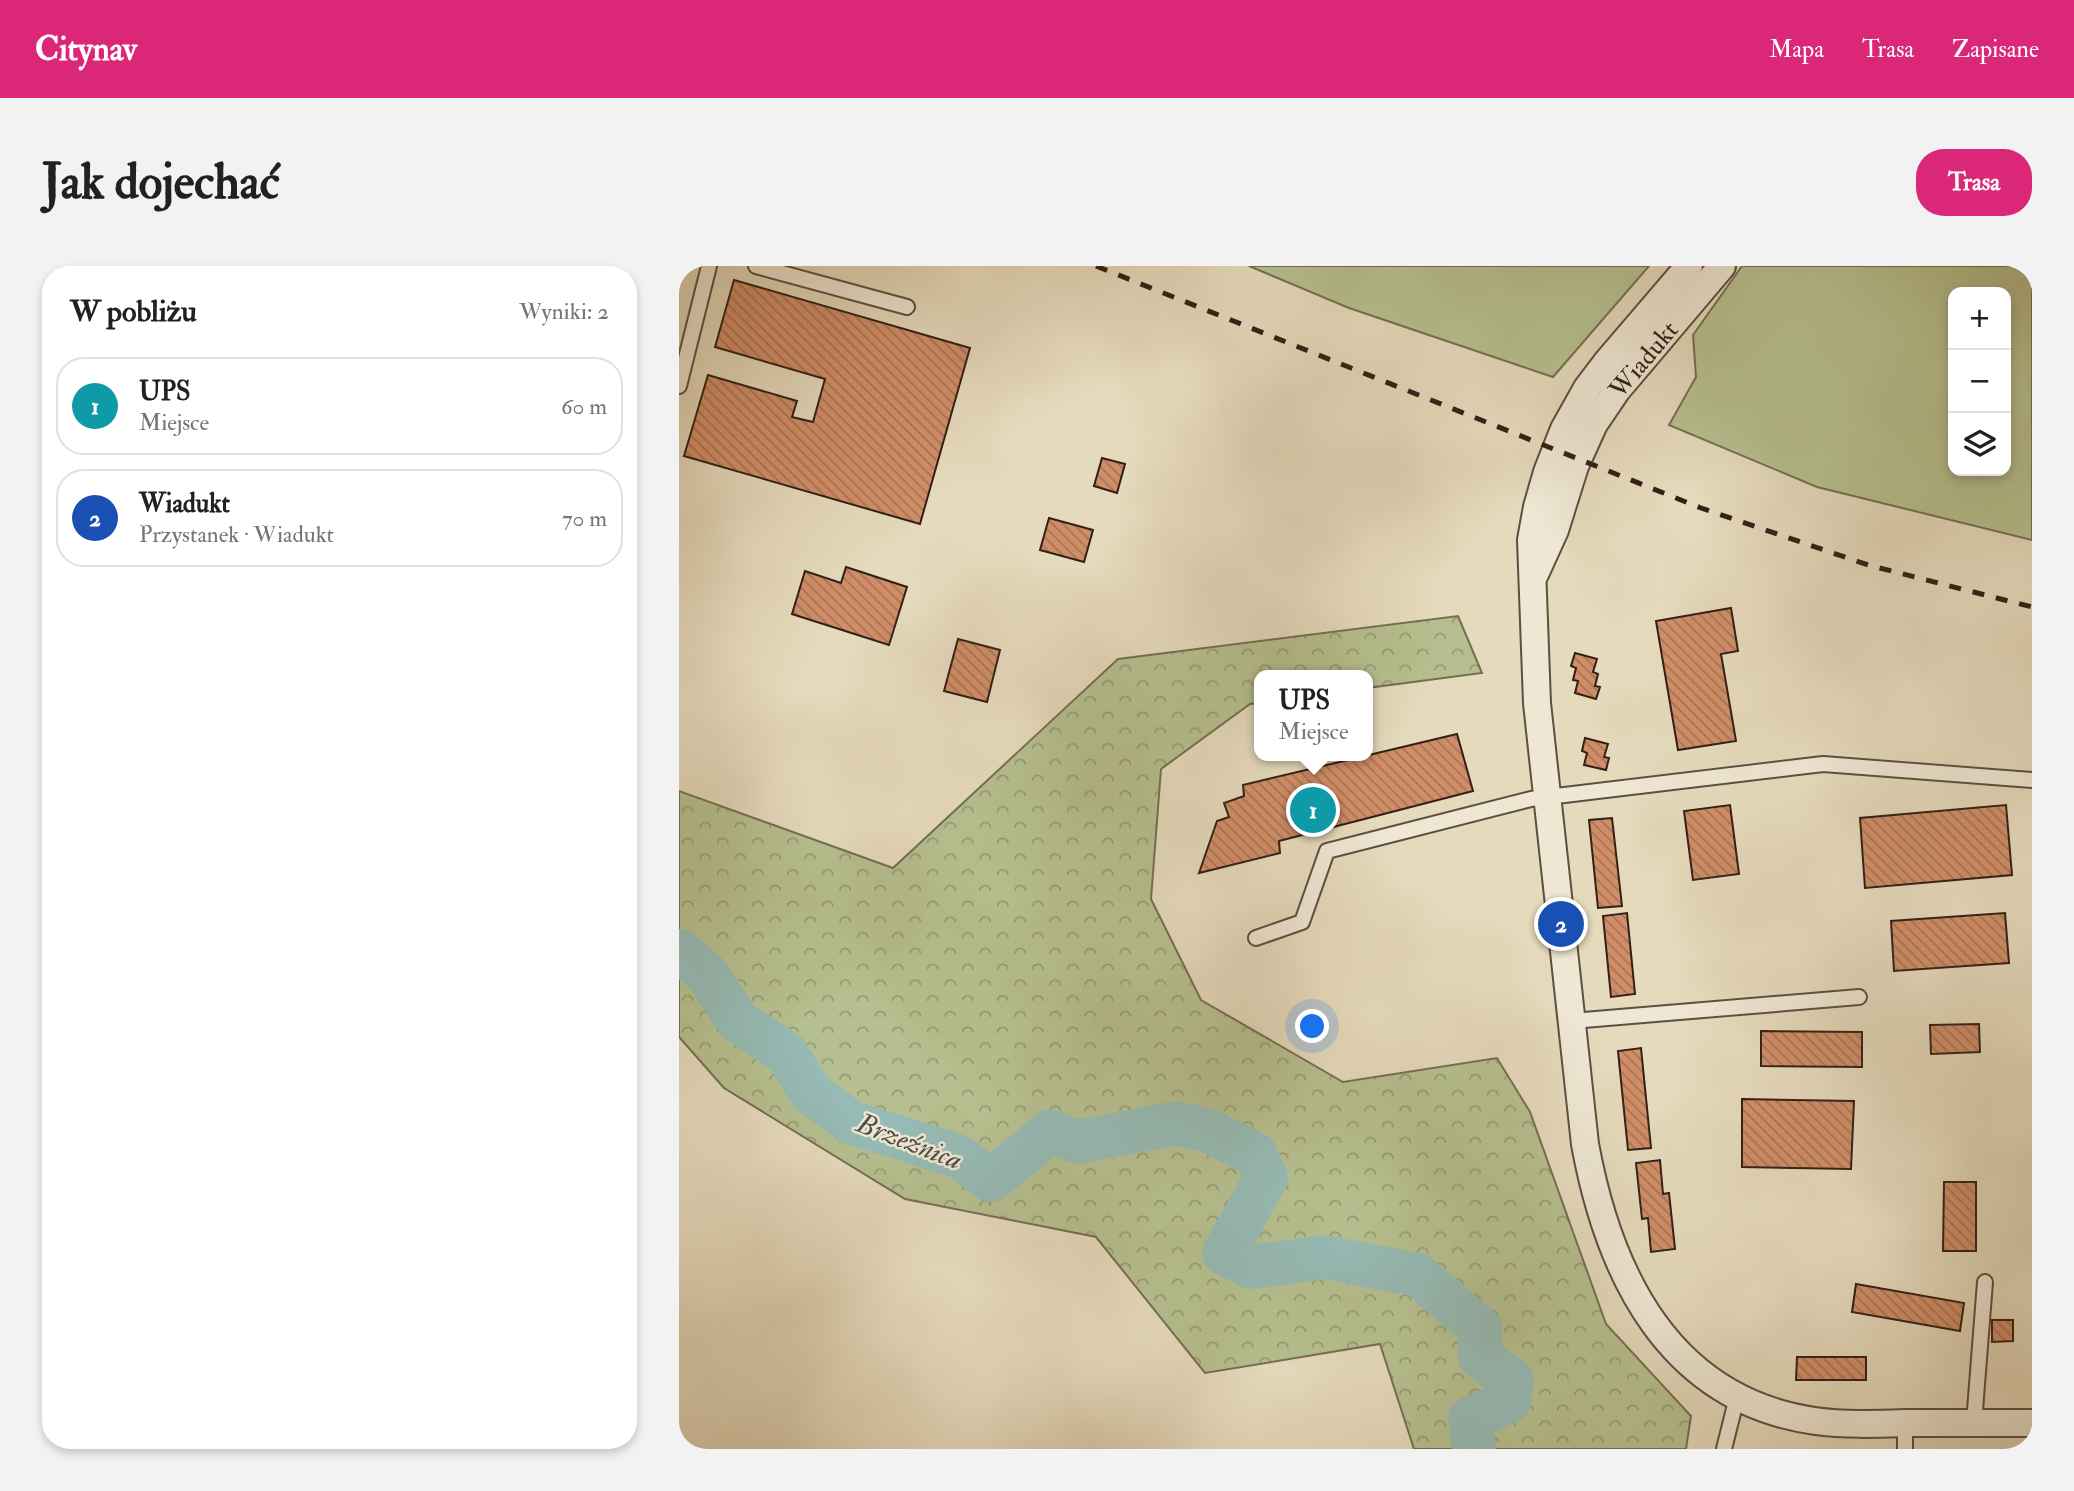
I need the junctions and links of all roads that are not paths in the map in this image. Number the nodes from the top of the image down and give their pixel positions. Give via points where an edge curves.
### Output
1 (709, 266) edge
2 (756, 266) edge
3 (1689, 266) edge
4 (1722, 266) edge
5 (907, 307) dead end
6 (679, 386) edge
7 (1532, 579) junction
8 (2032, 780) edge
9 (1548, 797) junction
10 (1256, 938) dead end
11 (1859, 997) dead end
12 (1571, 1021) junction
13 (1985, 1282) dead end
14 (1737, 1397) junction
15 (1974, 1423) junction
16 (2032, 1423) edge
17 (1905, 1436) edge
18 (1724, 1449) edge

1 - 6 lane
2 - 5 lane
3 - 7 street, Wiadukt via 1606,363 1564,429 1537,507 1531,540
4 - 7 street, Wiadukt via 1616,390 1594,424
7 - 9 street, Wiadukt
8 - 9 lane via 1823,764
9 - 10 lane via 1327,851 1302,922
9 - 12 street, Wiadukt
11 - 12 lane
12 - 14 street, Wiadukt via 1590,1169 1621,1261 1665,1338 1696,1371
13 - 15 lane
14 - 17 street, Wiadukt via 1766,1410 1815,1421 1861,1424
14 - 18 lane
15 - 16 street, Wiadukt
15 - 17 street, Wiadukt

